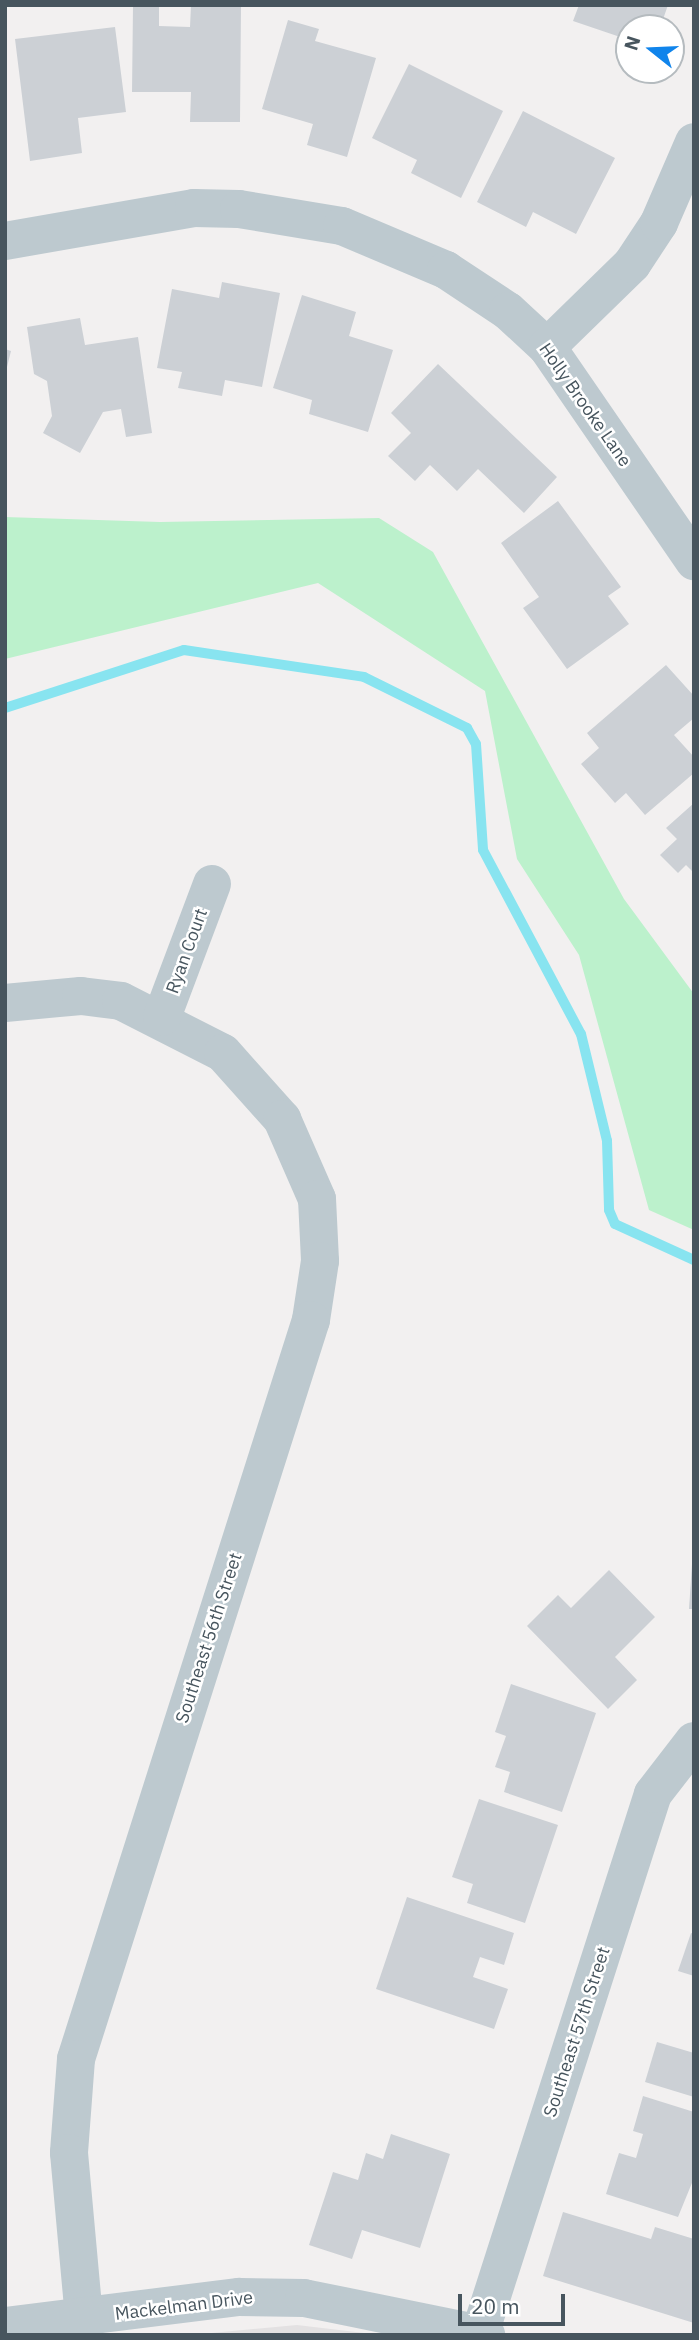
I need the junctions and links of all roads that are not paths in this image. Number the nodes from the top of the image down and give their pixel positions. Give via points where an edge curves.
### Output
1 (694, 142) edge
2 (5, 241) edge
3 (547, 347) junction
4 (694, 561) edge
5 (212, 884) dead end
6 (5, 1003) edge
7 (162, 1017) junction
8 (694, 1741) edge
9 (83, 2319) junction
10 (5, 2326) edge
11 (483, 2334) edge

1 - 3 street via 659,223 632,264
2 - 3 street, Holly Brooke Lane via 194,208 299,215 379,240 446,270 508,311
3 - 4 street, Holly Brooke Lane
5 - 7 street, Ryan Court
6 - 7 street, Southeast 56th Street via 81,996 121,1001
7 - 9 street, Southeast 56th Street via 223,1053 282,1119 317,1199 320,1261 311,1320 76,2059 69,2153
8 - 11 street, Southeast 57th Street via 653,1794
9 - 10 street, Mackelman Drive
9 - 11 street, Mackelman Drive via 239,2297 304,2298

